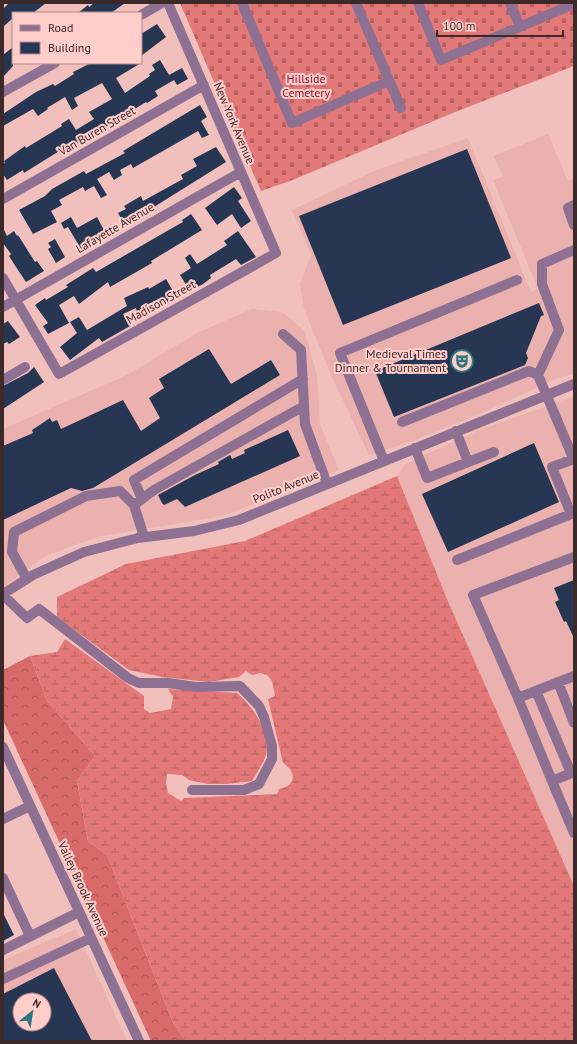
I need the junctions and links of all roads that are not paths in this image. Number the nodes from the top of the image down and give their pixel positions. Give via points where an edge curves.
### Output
1 (162, 3) edge
2 (168, 3) edge
3 (242, 3) edge
4 (356, 3) edge
5 (418, 3) edge
6 (510, 3) edge
7 (574, 4) edge
8 (142, 14) edge
9 (520, 27) junction
10 (53, 64) edge
11 (389, 81) junction
12 (204, 85) junction
13 (3, 92) edge
14 (401, 108) dead end
15 (241, 172) junction
16 (3, 199) edge
17 (574, 205) edge
18 (574, 225) edge
19 (574, 250) edge
20 (276, 253) joint
21 (3, 278) edge
22 (517, 280) dead end
23 (15, 300) junction
24 (3, 307) edge
25 (283, 334) dead end
26 (25, 367) dead end
27 (538, 375) junction
28 (303, 379) junction
29 (3, 380) edge
30 (574, 384) edge
31 (547, 395) junction
32 (304, 406) junction
33 (402, 422) dead end
34 (456, 431) junction
35 (415, 448) junction
36 (494, 452) dead end
37 (574, 459) edge
38 (384, 461) junction
39 (468, 462) junction
40 (327, 484) junction
41 (138, 502) junction
42 (144, 537) junction
43 (574, 557) edge
44 (457, 560) dead end
45 (27, 579) junction
46 (3, 594) edge
47 (574, 676) edge
48 (558, 682) junction
49 (536, 691) junction
50 (518, 698) junction
51 (574, 723) edge
52 (3, 747) edge
53 (572, 773) edge
54 (552, 781) junction
55 (192, 790) dead end
56 (30, 806) junction
57 (3, 818) edge
58 (574, 833) edge
59 (3, 878) edge
60 (79, 912) junction
61 (30, 936) junction
62 (91, 938) junction
63 (3, 950) edge
64 (3, 979) edge
65 (139, 1041) edge

1 - 8 street
2 - 12 street, New York Avenue
3 - 11 street via 292,124
4 - 11 street
5 - 9 street via 441,60
6 - 9 street
7 - 9 street
10 - 13 street
11 - 14 street
12 - 15 street, New York Avenue
12 - 16 street, Van Buren Street
15 - 20 street, New York Avenue
15 - 23 street, Lafayette Avenue
17 - 18 street via 568,208
19 - 27 street via 542,264 542,284 559,330
20 - 23 street, Madison Street via 59,374
21 - 23 street
22 - 38 street via 340,353
23 - 24 street, Lafayette Avenue
25 - 28 street via 301,350
26 - 29 street
27 - 31 street
27 - 33 street via 529,371
28 - 32 street
28 - 41 street via 134,480
30 - 31 street, Polito Avenue
31 - 34 street, Polito Avenue
31 - 37 street
32 - 40 street via 305,424
32 - 41 street via 154,490
34 - 35 street, Polito Avenue
34 - 39 street
35 - 38 street, Polito Avenue
35 - 39 street via 427,478
36 - 39 street
37 - 44 street via 552,467 571,514
38 - 40 street, Polito Avenue
40 - 42 street, Polito Avenue via 239,520 215,527
41 - 42 street
41 - 45 street via 120,491 101,492 86,496 14,532 12,552
42 - 45 street, Polito Avenue via 84,552 58,562
43 - 50 street via 473,595
45 - 46 street, Polito Avenue
46 - 55 street via 27,618 39,609 128,678 139,683 168,683 196,687 240,686 250,696 264,717 272,746 272,759 259,784 244,790
47 - 48 street
48 - 49 street
48 - 51 street
49 - 50 street
49 - 53 street
50 - 54 street
52 - 56 street, Valley Brook Avenue
53 - 54 street
54 - 58 street
56 - 57 street
56 - 60 street, Valley Brook Avenue
59 - 61 street
60 - 61 street
60 - 62 street, Valley Brook Avenue
61 - 63 street
62 - 64 street
62 - 65 street, Valley Brook Avenue

